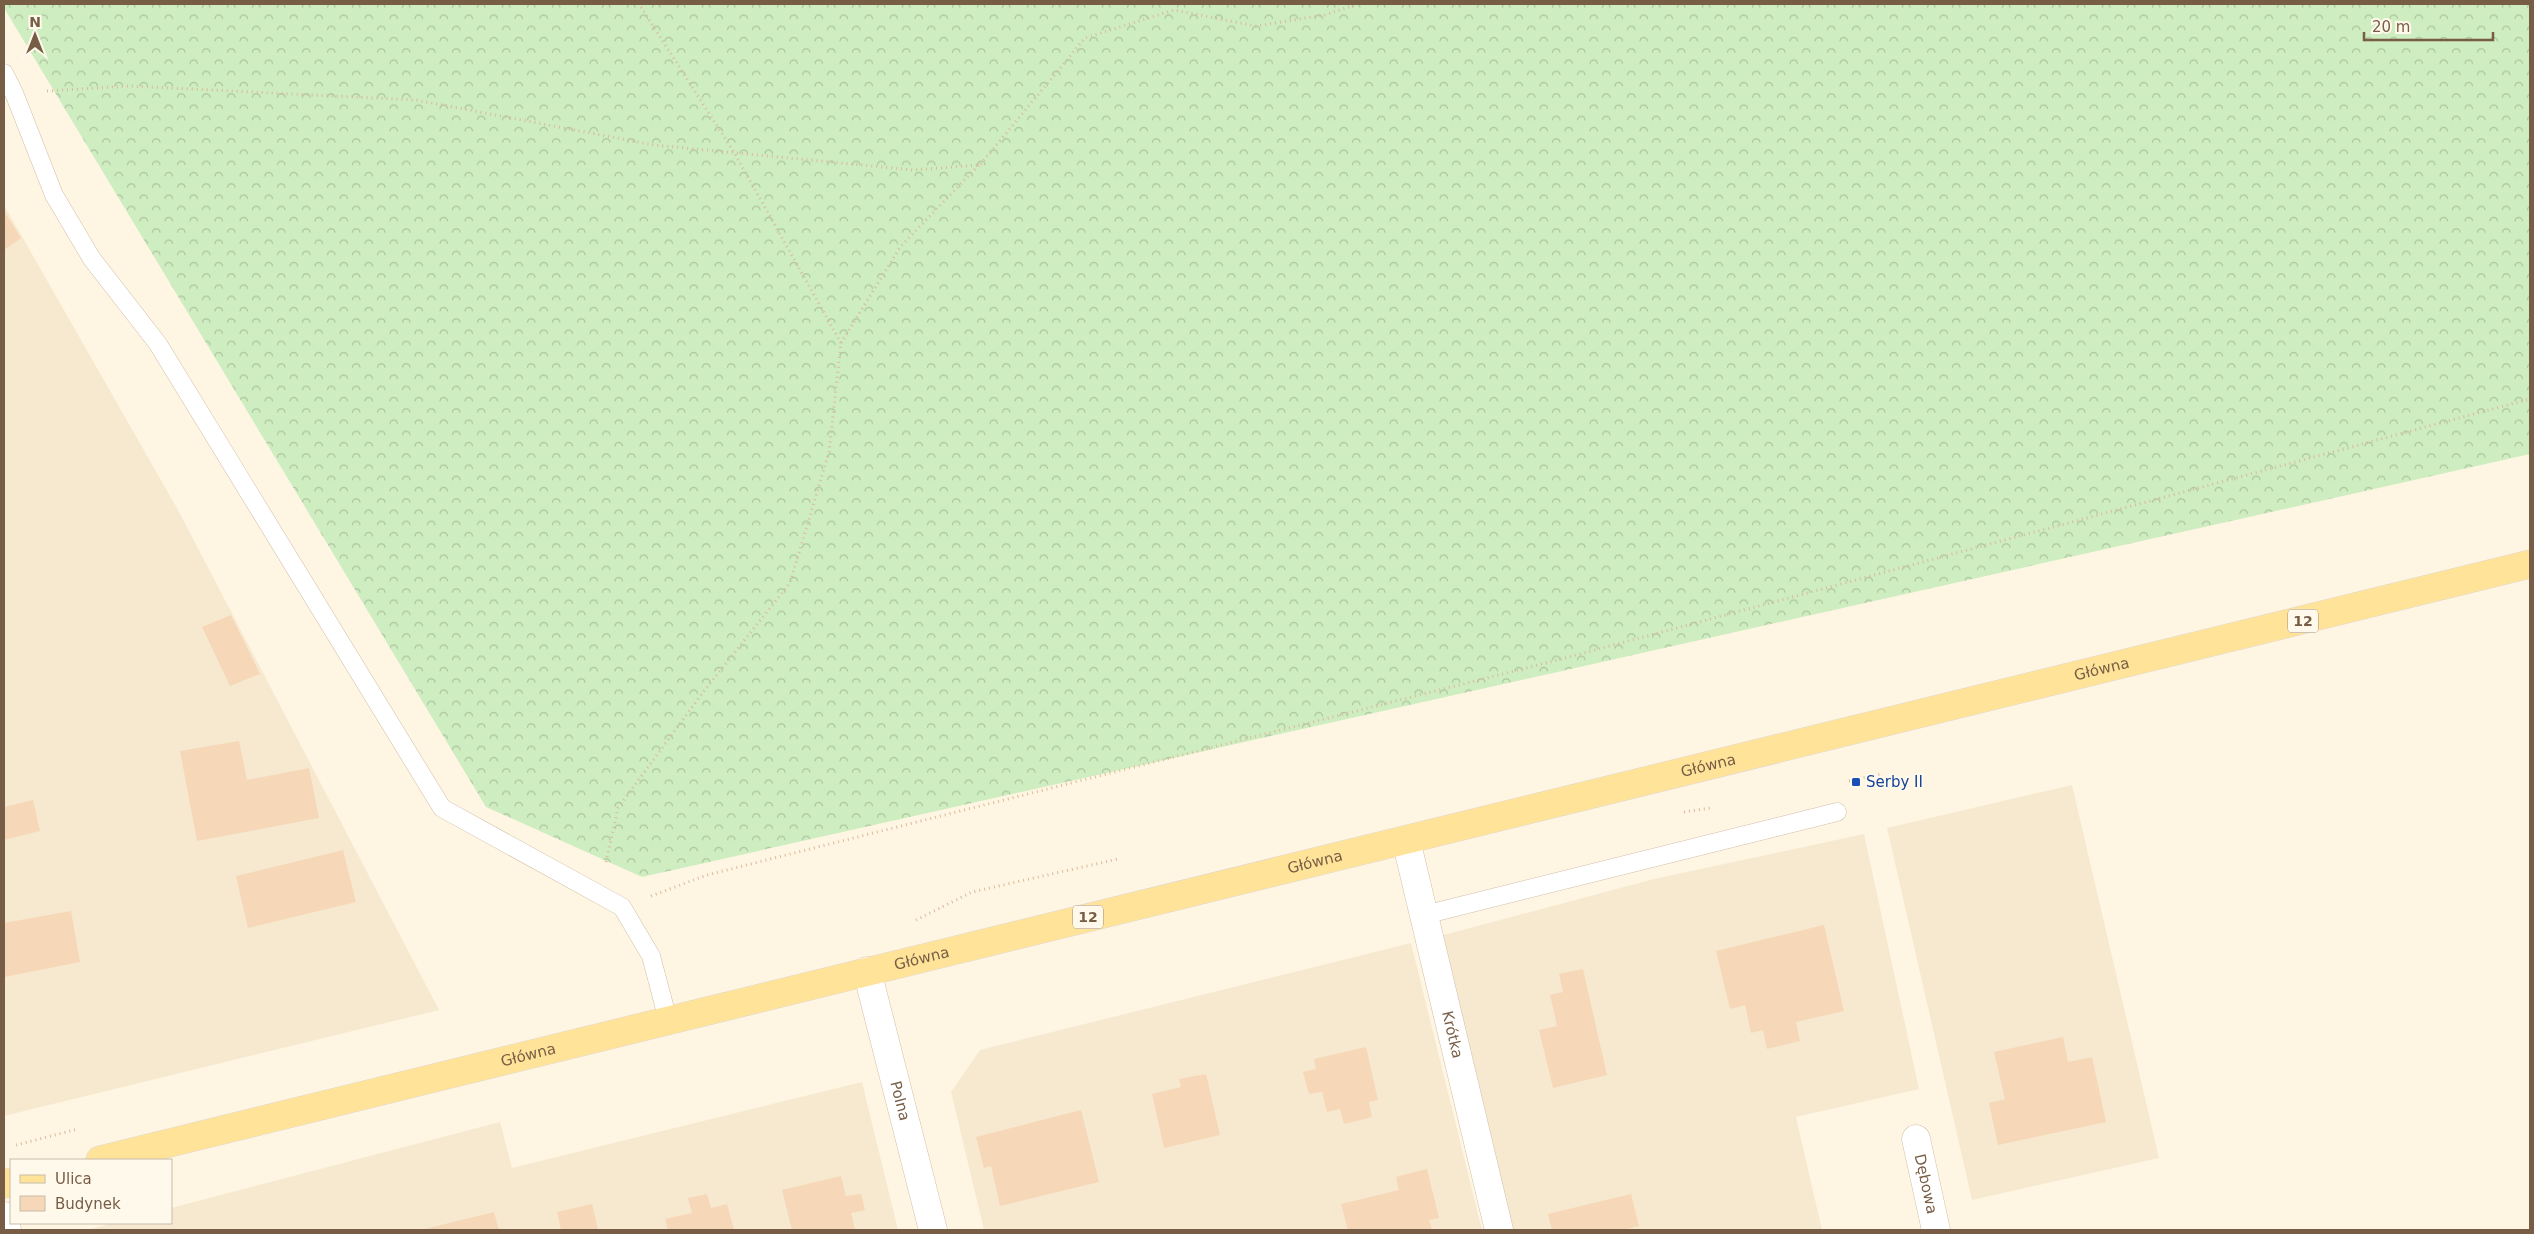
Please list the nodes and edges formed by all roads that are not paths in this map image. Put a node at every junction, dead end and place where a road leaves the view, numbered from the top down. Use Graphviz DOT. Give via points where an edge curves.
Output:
graph roads {
  1 [pos="4,73"];
  2 [pos="2530,564"];
  3 [pos="1837,812"];
  4 [pos="1406,840"];
  5 [pos="1424,915"];
  6 [pos="867,971"];
  7 [pos="668,1020"];
  8 [pos="1916,1139"];
  9 [pos="104,1159"];
  10 [pos="4,1216"];
  11 [pos="7,1230"];
  12 [pos="933,1230"];
  13 [pos="1499,1230"];
  14 [pos="1936,1230"];
  1 -- 7 [label="lane" via="54,195 92,259 158,344 442,808 622,908 651,956"];
  2 -- 4 [label="main road, Główna / 12"];
  3 -- 5 [label="lane"];
  4 -- 5 [label="street, Krótka"];
  4 -- 6 [label="main road, Główna / 12"];
  5 -- 13 [label="street, Krótka"];
  6 -- 7 [label="main road, Główna / 12"];
  6 -- 12 [label="street, Polna"];
  7 -- 9 [label="main road, Główna / 12"];
  8 -- 14 [label="street, Dębowa"];
  10 -- 11 [label="street"];
}
